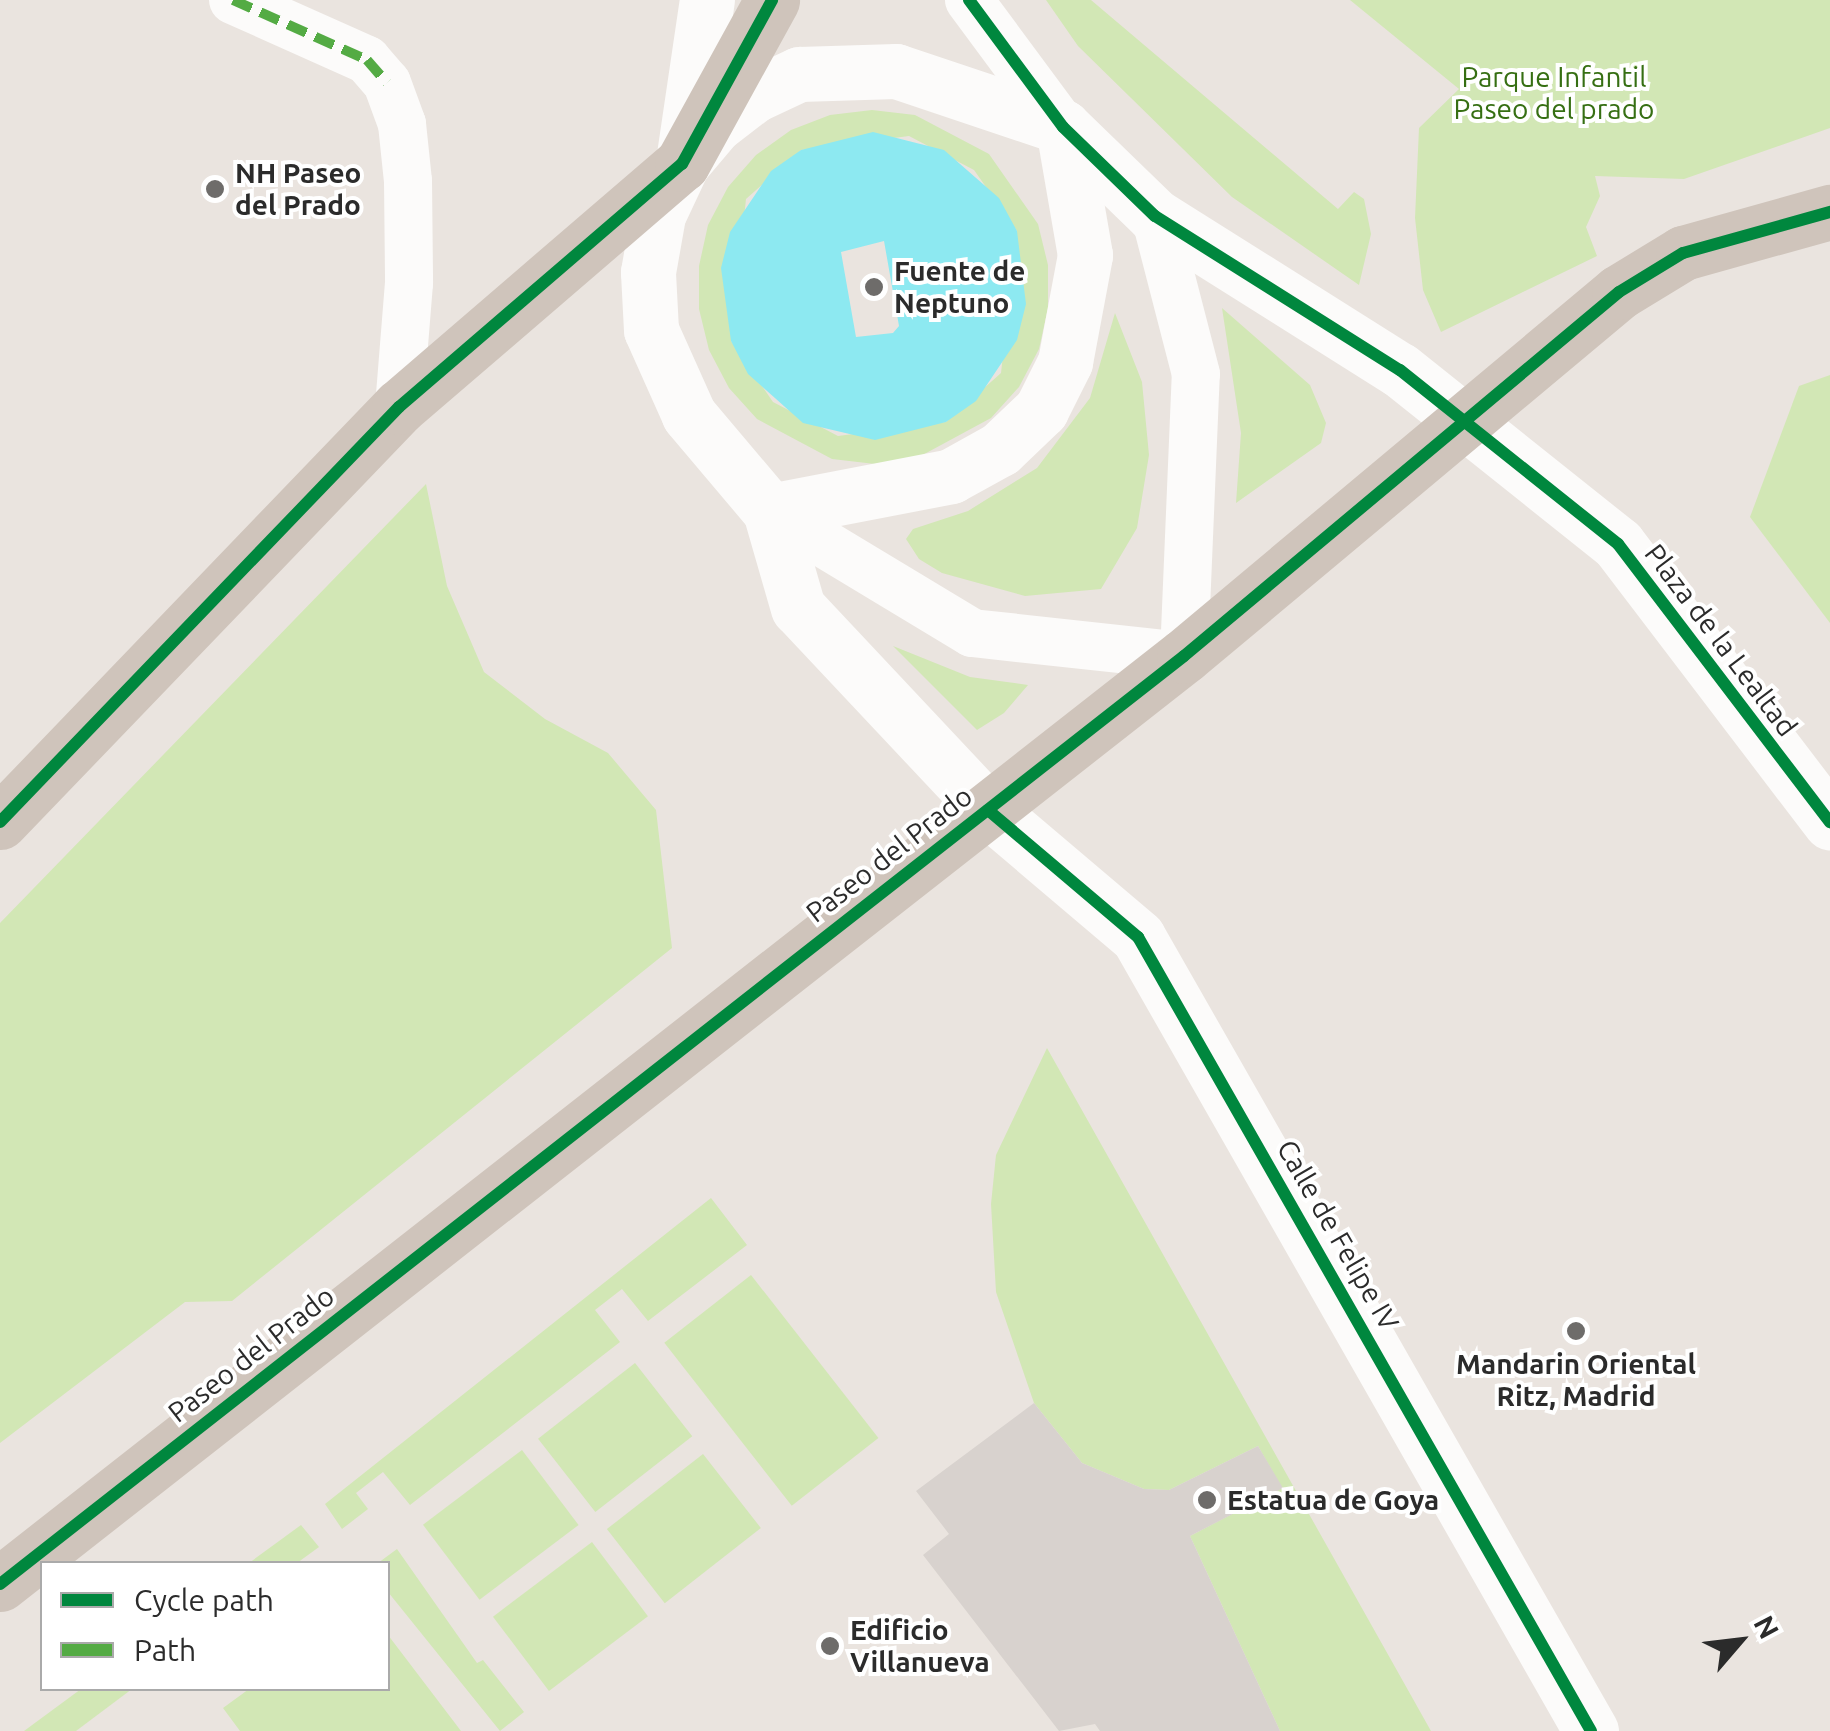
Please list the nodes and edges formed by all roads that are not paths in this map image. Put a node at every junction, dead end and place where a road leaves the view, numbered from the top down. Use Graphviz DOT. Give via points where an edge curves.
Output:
graph roads {
  1 [pos="233,0"];
  2 [pos="707,0"];
  3 [pos="772,0"];
  4 [pos="969,0"];
  5 [pos="1063,127"];
  6 [pos="682,164"];
  7 [pos="1830,212"];
  8 [pos="1155,216"];
  9 [pos="399,406"];
  10 [pos="1465,428"];
  11 [pos="770,511"];
  12 [pos="1184,656"];
  13 [pos="988,810"];
  14 [pos="0,822"];
  15 [pos="1830,822"];
  16 [pos="0,1584"];
  17 [pos="1590,1731"];
  1 -- 9 [label="street" via="367,60 387,83 402,124 408,181 409,283"];
  2 -- 6 [label="street"];
  3 -- 6 [label="highway"];
  4 -- 5 [label="street"];
  5 -- 6 [label="street" via="896,71 799,74 754,95 715,125"];
  5 -- 8 [label="street, Plaza de la Lealtad"];
  5 -- 11 [label="street" via="1085,256 1065,362 1041,410 1000,449 951,476"];
  6 -- 9 [label="highway"];
  6 -- 11 [label="street" via="658,216 651,253 652,330 689,415"];
  7 -- 10 [label="highway, Paseo del Prado" via="1655,268"];
  8 -- 10 [label="street, Plaza de la Lealtad" via="1400,370"];
  8 -- 12 [label="street" via="1196,374"];
  9 -- 14 [label="highway"];
  10 -- 12 [label="highway, Paseo del Prado"];
  10 -- 15 [label="street, Plaza de la Lealtad" via="1618,544"];
  11 -- 12 [label="street" via="972,633"];
  11 -- 13 [label="street, Calle de Felipe IV" via="798,608"];
  12 -- 13 [label="highway, Paseo del Prado"];
  13 -- 16 [label="highway, Paseo del Prado"];
  13 -- 17 [label="street, Calle de Felipe IV" via="1138,936"];
}
